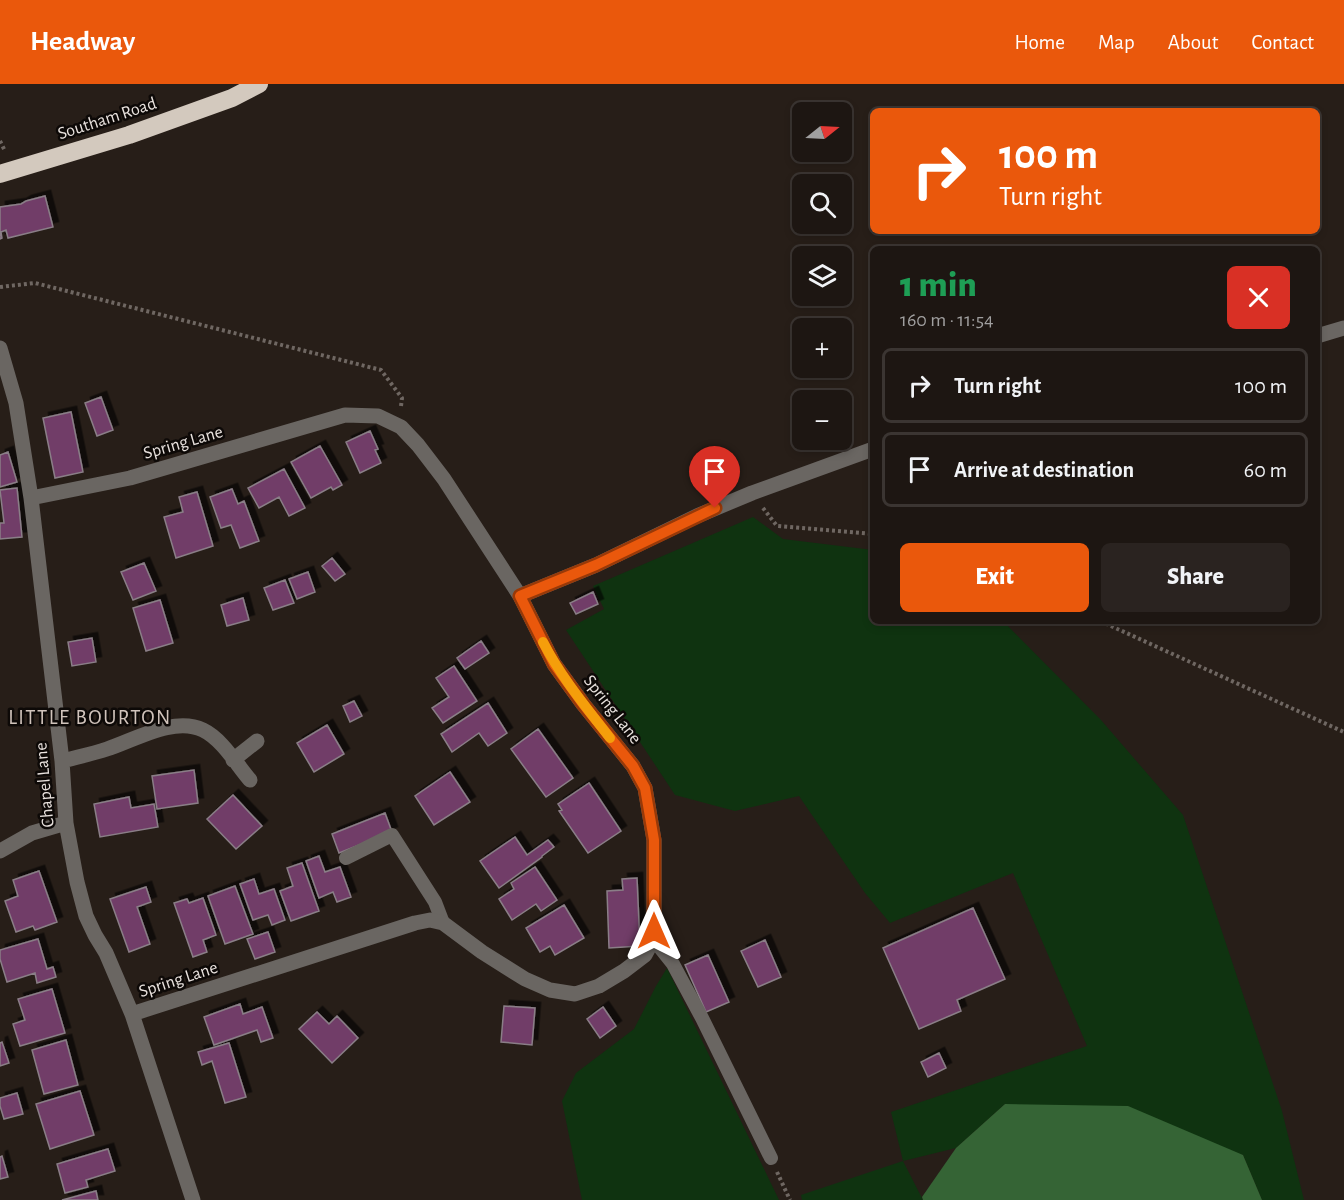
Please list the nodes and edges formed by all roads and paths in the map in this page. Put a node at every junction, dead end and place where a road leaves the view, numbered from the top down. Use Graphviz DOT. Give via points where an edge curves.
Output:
graph roads {
  1 [pos="259,84"];
  2 [pos="0,174"];
  3 [pos="0,287"];
  4 [pos="1344,328"];
  5 [pos="1320,335"];
  6 [pos="0,348"];
  7 [pos="401,427"];
  8 [pos="870,450"];
  9 [pos="31,498"];
  10 [pos="764,509"];
  11 [pos="870,534"];
  12 [pos="520,596"];
  13 [pos="1106,624"];
  14 [pos="1344,732"];
  15 [pos="257,741"];
  16 [pos="233,760"];
  17 [pos="62,761"];
  18 [pos="250,780"];
  19 [pos="66,823"];
  20 [pos="0,850"];
  21 [pos="346,858"];
  22 [pos="443,923"];
  23 [pos="653,939"];
  24 [pos="132,1014"];
  25 [pos="771,1158"];
  26 [pos="193,1200"];
  27 [pos="790,1200"];
  1 -- 2 [label="highway, Southam Road" via="232,98 129,135"];
  3 -- 7 [label="path" via="34,283 381,370 402,398"];
  4 -- 5 [label="street"];
  6 -- 9 [label="street, Chapel Lane" via="16,404"];
  7 -- 9 [label="street, Spring Lane" via="378,416 345,415 130,478"];
  7 -- 12 [label="street, Spring Lane" via="444,479"];
  8 -- 12 [label="street" via="741,497"];
  9 -- 17 [label="street, Chapel Lane"];
  10 -- 11 [label="path" via="777,526"];
  12 -- 23 [label="street, Spring Lane" via="554,664 633,766 645,788 654,840"];
  13 -- 14 [label="path"];
  15 -- 16 [label="street"];
  16 -- 17 [label="street" via="203,730 184,726 166,728"];
  16 -- 18 [label="street"];
  17 -- 19 [label="street, Chapel Lane"];
  19 -- 20 [label="street" via="32,833"];
  19 -- 24 [label="street, Chapel Lane" via="86,916"];
  21 -- 22 [label="lane" via="392,835 435,902"];
  22 -- 23 [label="street" via="525,979 550,990 575,994 624,971 645,955"];
  22 -- 24 [label="street, Spring Lane" via="416,923"];
  23 -- 25 [label="lane" via="673,964"];
  24 -- 26 [label="street, Chapel Lane"];
  25 -- 27 [label="path"];
}
